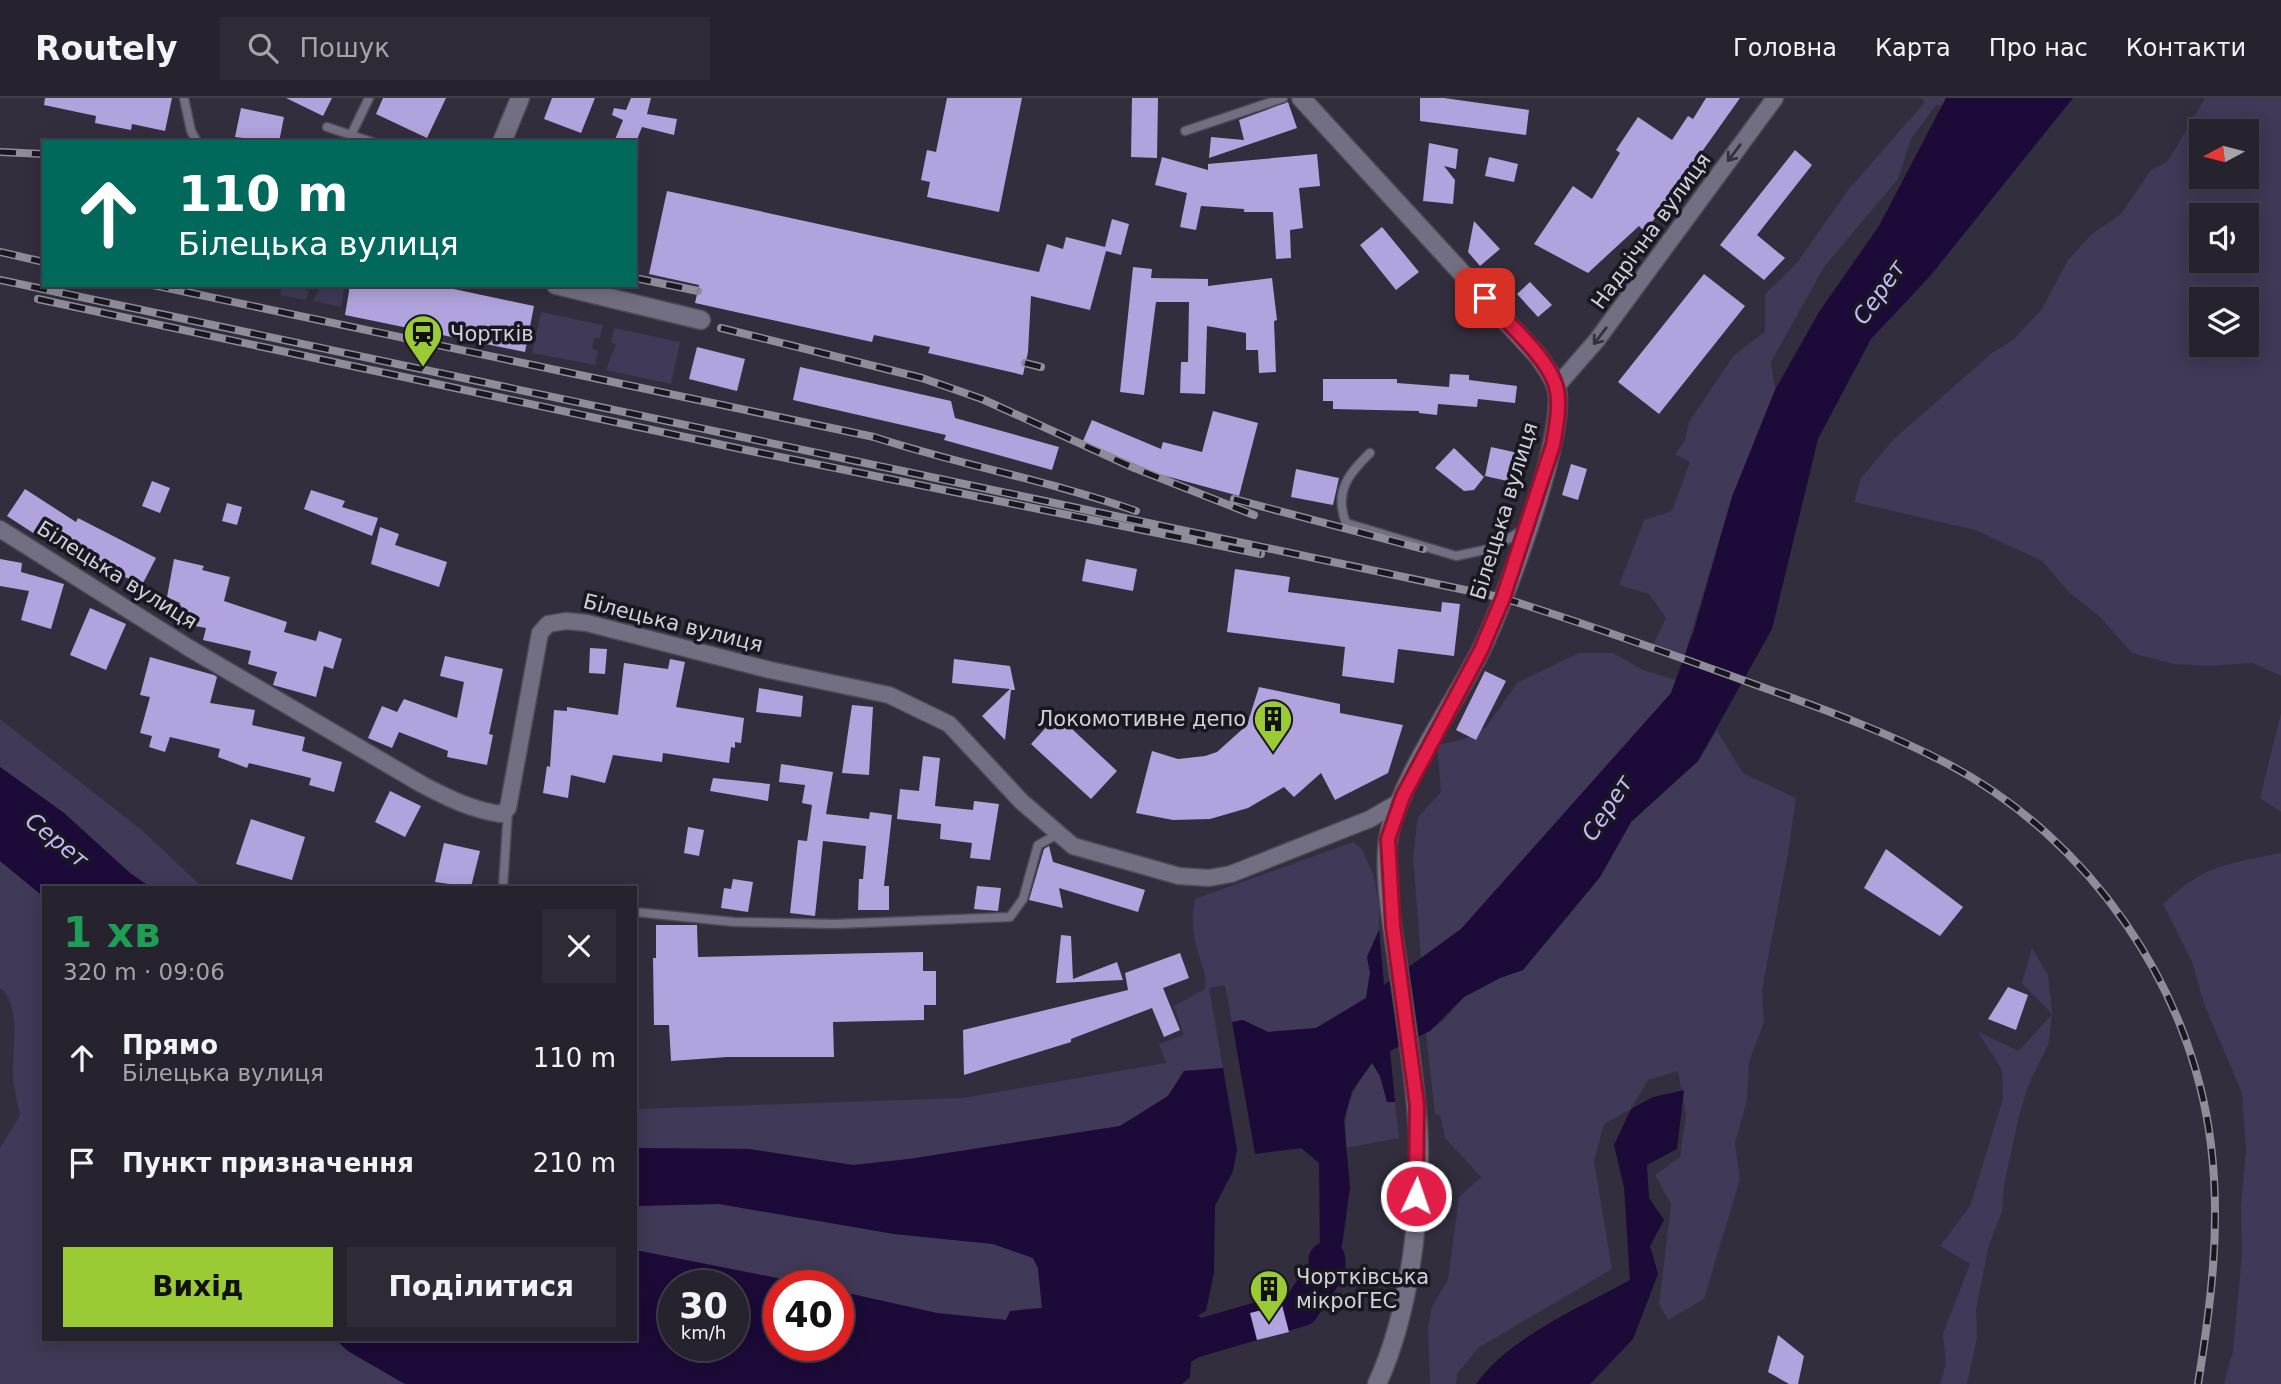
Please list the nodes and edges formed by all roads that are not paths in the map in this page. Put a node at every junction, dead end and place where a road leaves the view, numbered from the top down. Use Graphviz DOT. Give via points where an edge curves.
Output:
graph roads {
  1 [pos="184,98"];
  2 [pos="369,98"];
  3 [pos="520,98"];
  4 [pos="1283,98"];
  5 [pos="1775,98"];
  6 [pos="1306,99"];
  7 [pos="327,127"];
  8 [pos="1185,131"];
  9 [pos="351,135"];
  10 [pos="196,140"];
  11 [pos="366,140"];
  12 [pos="503,140"];
  13 [pos="564,287"];
  14 [pos="701,320"];
  15 [pos="1556,387"];
  16 [pos="1370,453"];
  17 [pos="1527,528"];
  18 [pos="0,529"];
  19 [pos="1401,802"];
  20 [pos="508,808"];
  21 [pos="1059,833"];
  22 [pos="503,886"];
  23 [pos="637,912"];
  24 [pos="1377,1384"];
  1 -- 10 [label="lane"];
  2 -- 9 [label="lane"];
  3 -- 12 [label="street"];
  4 -- 8 [label="lane"];
  5 -- 15 [label="street, Надрічна вулиця, one-way" via="1597,340"];
  6 -- 15 [label="street, Білецька вулиця" via="1539,357"];
  7 -- 9 [label="lane"];
  9 -- 11 [label="lane"];
  13 -- 14 [label="street"];
  15 -- 17 [label="street, Білецька вулиця" via="1556,425"];
  16 -- 17 [label="lane" via="1344,485 1341,510 1346,523 1456,556 1494,548"];
  17 -- 19 [label="street, Білецька вулиця" via="1481,650"];
  18 -- 20 [label="street, Білецька вулиця" via="189,648 423,785 488,813 500,814"];
  19 -- 21 [label="street, Білецька вулиця" via="1256,864 1209,878 1179,876 1073,846"];
  19 -- 24 [label="street, Білецька вулиця" via="1388,839 1388,867 1417,1105 1418,1170 1412,1248 1393,1350"];
  20 -- 21 [label="street, Білецька вулиця" via="540,633 548,624 566,621 644,635 770,670 889,695 949,724 1022,802"];
  20 -- 22 [label="lane"];
  21 -- 23 [label="lane" via="1038,845 1023,899 1010,917 835,924 734,922"];
}
